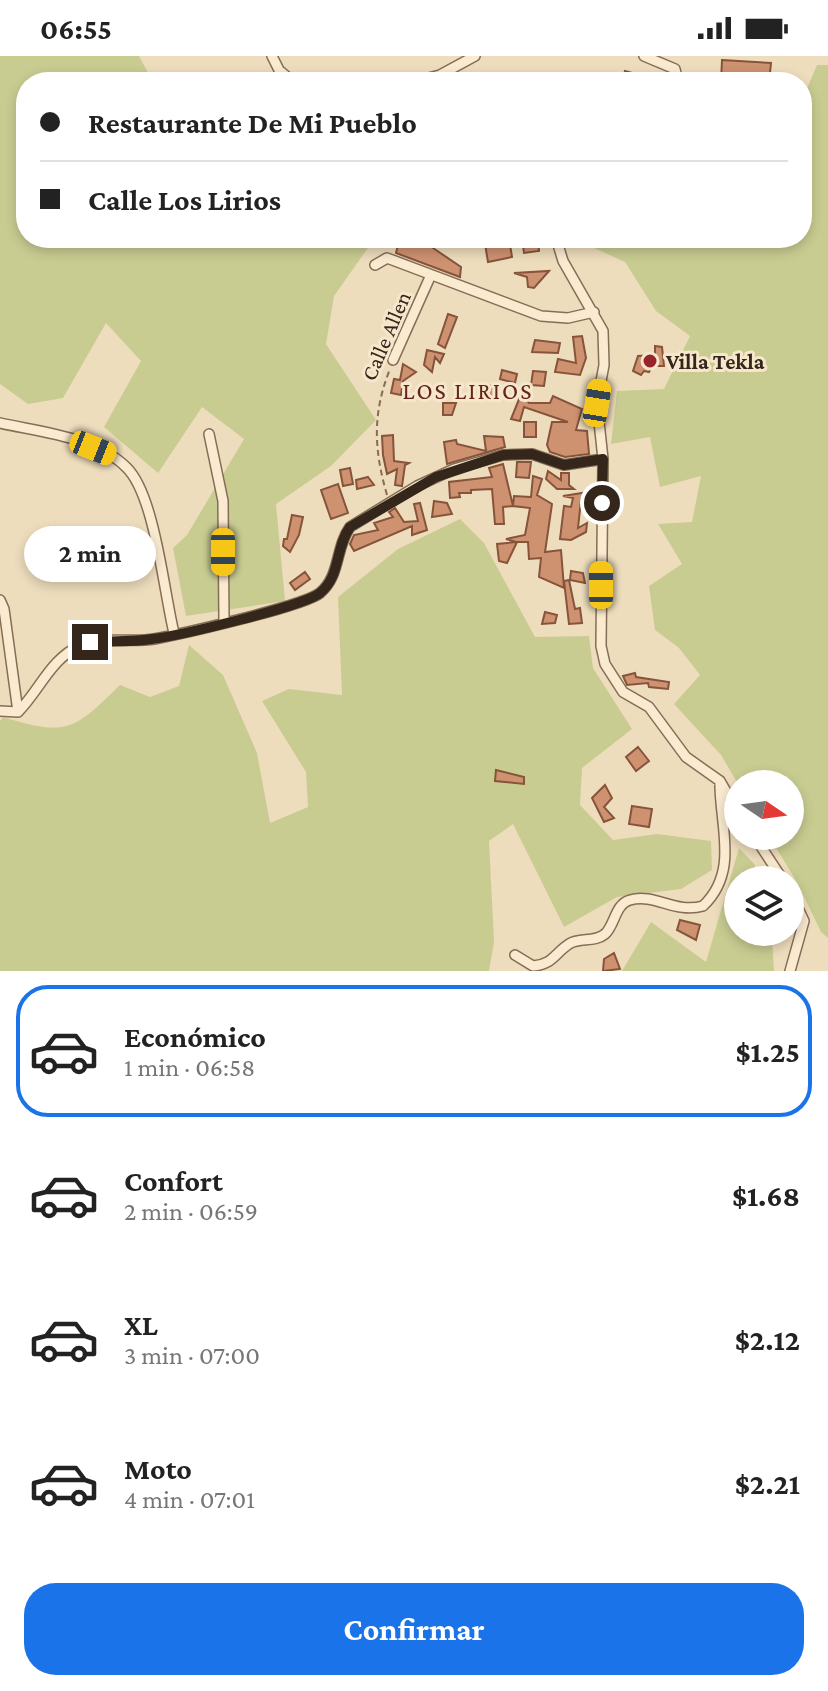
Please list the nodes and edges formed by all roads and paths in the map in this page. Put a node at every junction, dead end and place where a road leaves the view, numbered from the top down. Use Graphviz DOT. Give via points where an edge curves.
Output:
graph roads {
  1 [pos="475,56"];
  2 [pos="644,56"];
  3 [pos="446,72"];
  4 [pos="676,72"];
  5 [pos="559,248"];
  6 [pos="375,265"];
  7 [pos="430,277"];
  8 [pos="594,312"];
  9 [pos="393,360"];
  10 [pos="0,423"];
  11 [pos="209,434"];
  12 [pos="603,459"];
  13 [pos="389,504"];
  14 [pos="0,600"];
  15 [pos="224,621"];
  16 [pos="174,633"];
  17 [pos="0,711"];
  18 [pos="18,712"];
  19 [pos="720,781"];
  20 [pos="724,788"];
  21 [pos="797,946"];
  22 [pos="515,955"];
  23 [pos="790,971"];
  1 -- 3 [label="street"];
  2 -- 4 [label="street"];
  5 -- 8 [label="street"];
  6 -- 7 [label="street" via="387,258"];
  7 -- 8 [label="street" via="541,316 568,318"];
  7 -- 9 [label="street, Calle Allen"];
  8 -- 12 [label="street" via="605,350 597,403"];
  9 -- 13 [label="path, Calle Allen" via="378,399 374,429"];
  10 -- 16 [label="street" via="77,442 129,469 152,522"];
  11 -- 15 [label="street" via="223,501"];
  12 -- 13 [label="street" via="564,465 532,454 503,455 454,469"];
  12 -- 19 [label="street" via="605,664 623,692 649,707 686,757"];
  13 -- 15 [label="street" via="350,527 332,580 318,595"];
  14 -- 18 [label="street"];
  15 -- 16 [label="street"];
  16 -- 18 [label="street" via="80,645 52,666"];
  17 -- 18 [label="street"];
  19 -- 20 [label="street"];
  19 -- 22 [label="street" via="725,864 718,889 703,906 676,909 629,900 608,932 569,944 549,963 533,966"];
  21 -- 23 [label="street"];
}
